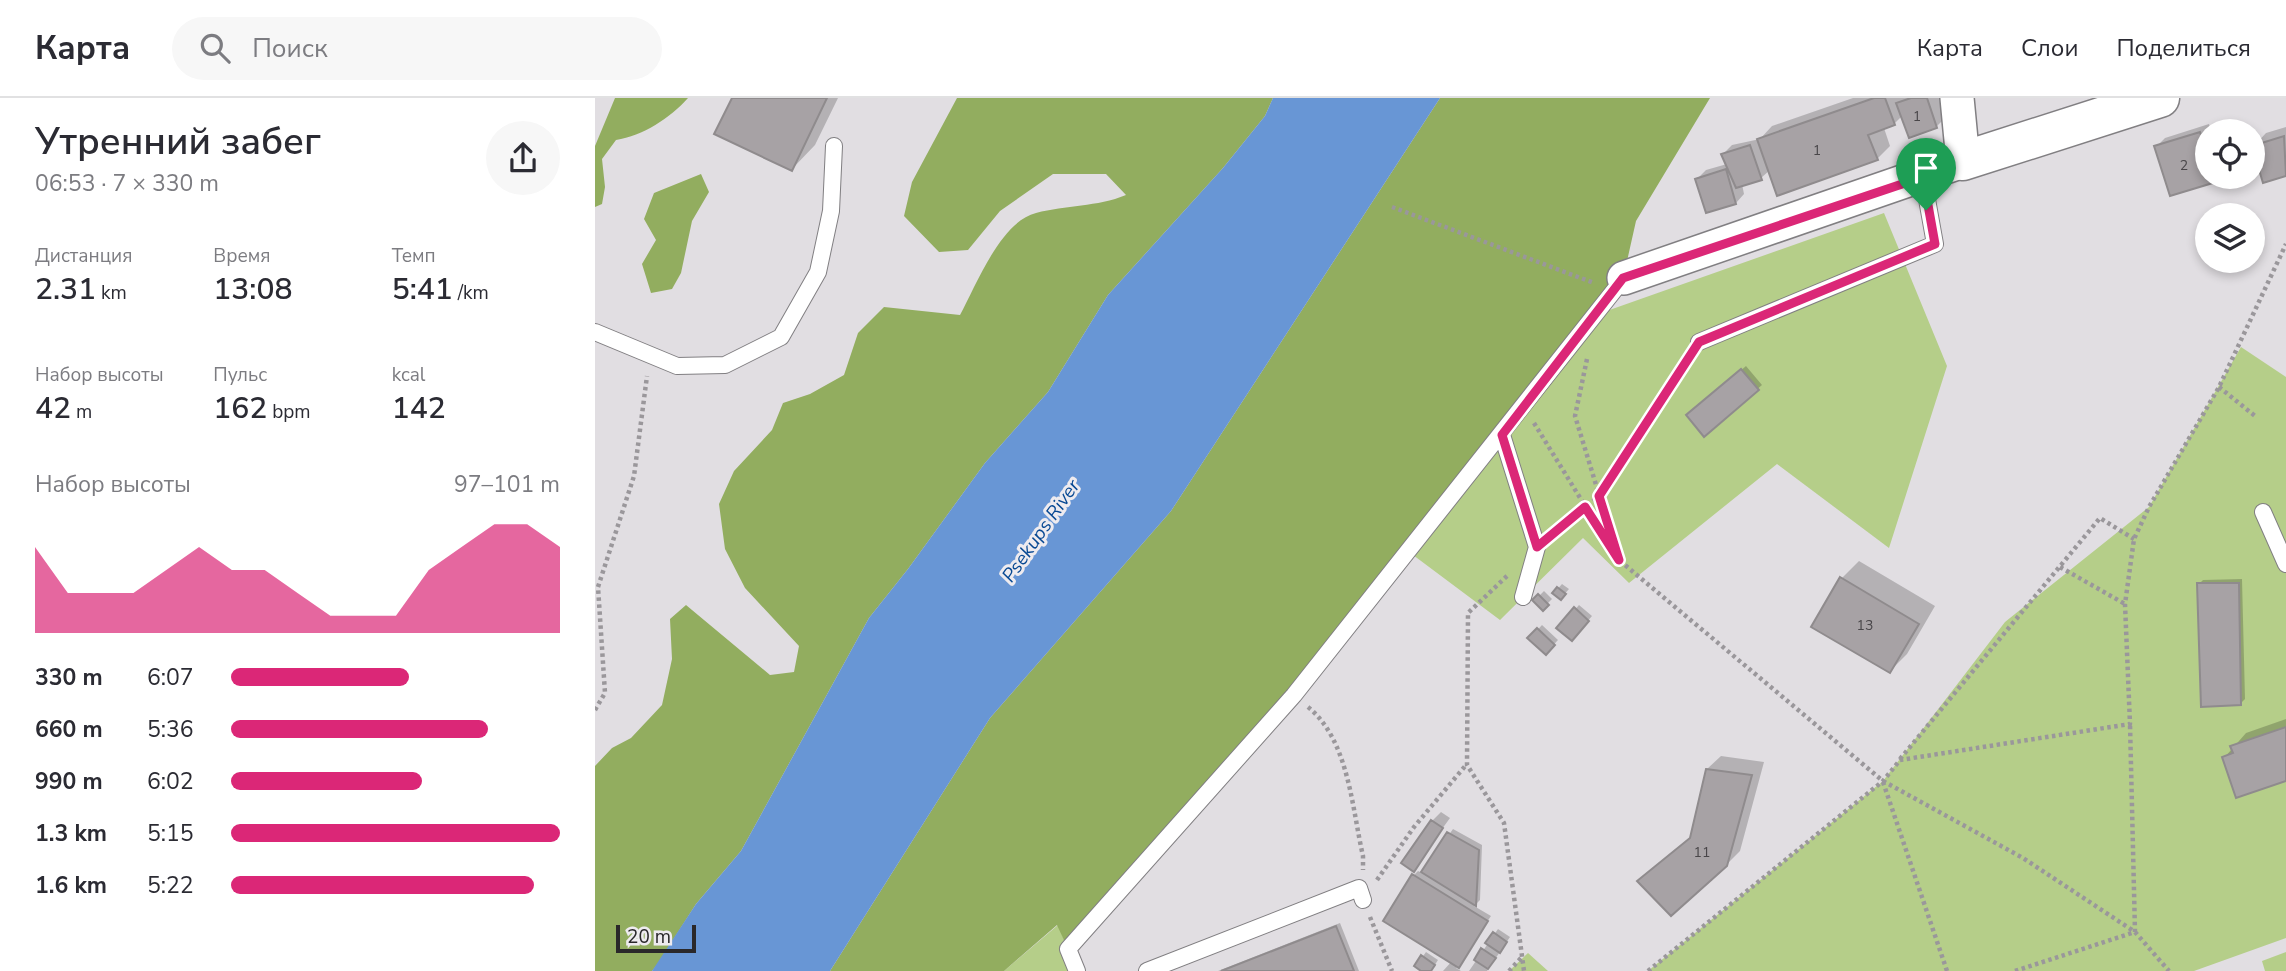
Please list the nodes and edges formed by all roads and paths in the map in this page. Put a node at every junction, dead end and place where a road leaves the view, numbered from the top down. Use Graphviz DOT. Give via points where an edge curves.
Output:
graph roads {
  1 [pos="1957,98"];
  2 [pos="2159,98"];
  3 [pos="834,146"];
  4 [pos="1963,161"];
  5 [pos="1923,177"];
  6 [pos="1392,207"];
  7 [pos="2286,244"];
  8 [pos="1619,285"];
  9 [pos="1599,312"];
  10 [pos="595,332"];
  11 [pos="1699,342"];
  12 [pos="650,355"];
  13 [pos="2219,387"];
  14 [pos="1525,407"];
  15 [pos="2255,416"];
  16 [pos="1502,435"];
  17 [pos="1599,496"];
  18 [pos="1585,507"];
  19 [pos="2263,512"];
  20 [pos="2134,539"];
  21 [pos="1537,547"];
  22 [pos="1619,560"];
  23 [pos="2286,564"];
  24 [pos="1612,567"];
  25 [pos="2060,567"];
  26 [pos="597,587"];
  27 [pos="1523,597"];
  28 [pos="2125,604"];
  29 [pos="1294,695"];
  30 [pos="595,710"];
  31 [pos="2130,724"];
  32 [pos="1900,760"];
  33 [pos="1467,765"];
  34 [pos="1883,781"];
  35 [pos="1363,900"];
  36 [pos="2134,932"];
  37 [pos="1522,958"];
  38 [pos="1077,971"];
  39 [pos="1147,971"];
  40 [pos="1392,971"];
  41 [pos="1509,971"];
  42 [pos="1524,971"];
  43 [pos="1648,971"];
  44 [pos="1947,971"];
  45 [pos="2015,971"];
  46 [pos="2169,971"];
  1 -- 4 [label="street"];
  2 -- 4 [label="street"];
  3 -- 12 [label="lane" via="831,211 818,272 781,337 725,365 677,366"];
  4 -- 5 [label="street"];
  5 -- 8 [label="street"];
  5 -- 11 [label="lane" via="1935,244"];
  6 -- 8 [label="path"];
  7 -- 13 [label="path"];
  8 -- 9 [label="lane"];
  9 -- 14 [label="lane"];
  9 -- 17 [label="path" via="1575,416"];
  10 -- 12 [label="lane"];
  11 -- 17 [label="path"];
  12 -- 26 [label="path" via="634,477"];
  13 -- 15 [label="path"];
  13 -- 20 [label="path"];
  14 -- 16 [label="lane"];
  14 -- 18 [label="path"];
  16 -- 21 [label="lane"];
  16 -- 29 [label="lane"];
  17 -- 18 [label="path"];
  17 -- 22 [label="path"];
  18 -- 21 [label="path"];
  18 -- 22 [label="path"];
  19 -- 23 [label="lane"];
  20 -- 25 [label="path" via="2099,518"];
  20 -- 28 [label="path"];
  21 -- 27 [label="lane"];
  21 -- 33 [label="path" via="1468,613"];
  22 -- 24 [label="path"];
  22 -- 34 [label="path"];
  25 -- 28 [label="path"];
  25 -- 32 [label="path"];
  26 -- 30 [label="path" via="605,693"];
  28 -- 31 [label="path"];
  29 -- 35 [label="path" via="1316,712 1340,753 1363,856"];
  29 -- 38 [label="lane" via="1068,949"];
  31 -- 32 [label="path"];
  31 -- 36 [label="path"];
  32 -- 34 [label="path"];
  33 -- 35 [label="path" via="1414,828"];
  33 -- 37 [label="path" via="1504,822"];
  34 -- 36 [label="path" via="2022,858"];
  34 -- 43 [label="path"];
  34 -- 44 [label="path"];
  35 -- 39 [label="lane" via="1359,888"];
  35 -- 40 [label="path"];
  36 -- 45 [label="path"];
  36 -- 46 [label="path"];
  37 -- 41 [label="path"];
  37 -- 42 [label="path"];
}
